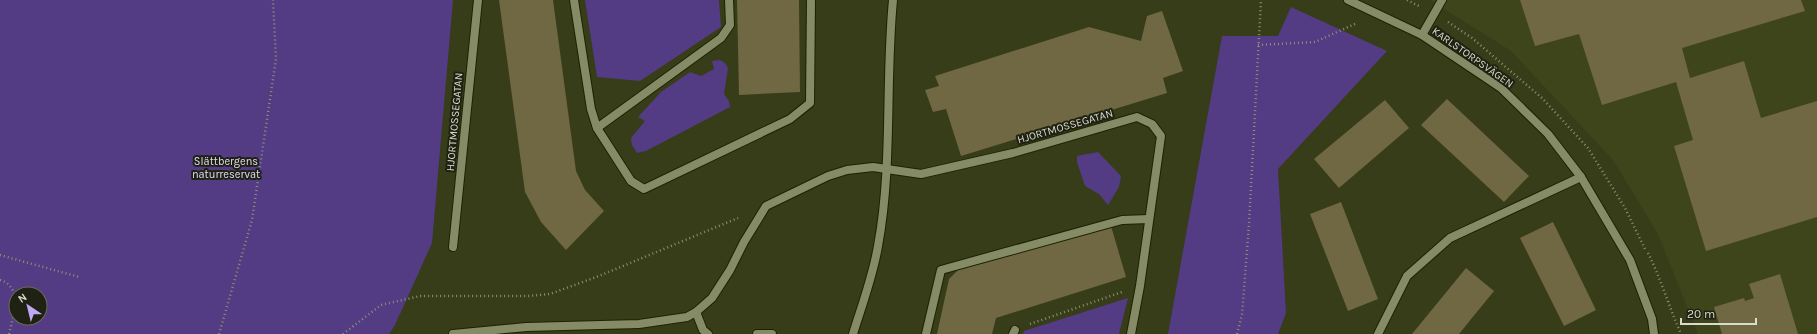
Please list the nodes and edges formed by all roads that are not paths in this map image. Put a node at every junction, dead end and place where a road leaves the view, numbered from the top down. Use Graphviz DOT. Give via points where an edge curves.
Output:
graph roads {
  1 [pos="478,0"];
  2 [pos="574,0"];
  3 [pos="729,0"];
  4 [pos="811,0"];
  5 [pos="893,0"];
  6 [pos="1348,0"];
  7 [pos="1442,0"];
  8 [pos="1422,35"];
  9 [pos="597,128"];
  10 [pos="887,169"];
  11 [pos="1581,177"];
  12 [pos="1149,219"];
  13 [pos="453,247"];
  14 [pos="696,312"];
  15 [pos="453,334"];
  16 [pos="708,334"];
  17 [pos="757,334"];
  18 [pos="772,334"];
  19 [pos="853,334"];
  20 [pos="926,334"];
  21 [pos="1131,334"];
  22 [pos="1378,334"];
  23 [pos="1654,334"];
  1 -- 13 [label="street, HJORTMOSSEGATAN"];
  2 -- 9 [label="street" via="591,110"];
  3 -- 9 [label="street" via="730,25 721,38"];
  4 -- 9 [label="street" via="810,103 790,118 644,189 631,182"];
  5 -- 10 [label="street"];
  6 -- 8 [label="street, KARLSTORPSVÄGEN"];
  7 -- 8 [label="street"];
  8 -- 11 [label="street, KARLSTORPSVÄGEN" via="1501,88 1548,134"];
  10 -- 12 [label="street, HJORTMOSSEGATAN" via="921,174 1013,153 1137,117 1152,124 1161,136"];
  10 -- 14 [label="street, HJORTMOSSEGATAN" via="873,167 847,170 828,176 766,206 712,298"];
  10 -- 19 [label="street" via="878,247"];
  11 -- 22 [label="street" via="1450,238 1408,276"];
  11 -- 23 [label="street, KARLSTORPSVÄGEN" via="1630,260 1652,320"];
  12 -- 20 [label="street" via="1122,220 941,270"];
  12 -- 21 [label="street, HJORTMOSSEGATAN"];
  14 -- 15 [label="street" via="687,316 638,324 526,327"];
  14 -- 16 [label="street" via="703,330"];
  17 -- 18 [label="street"];
}
